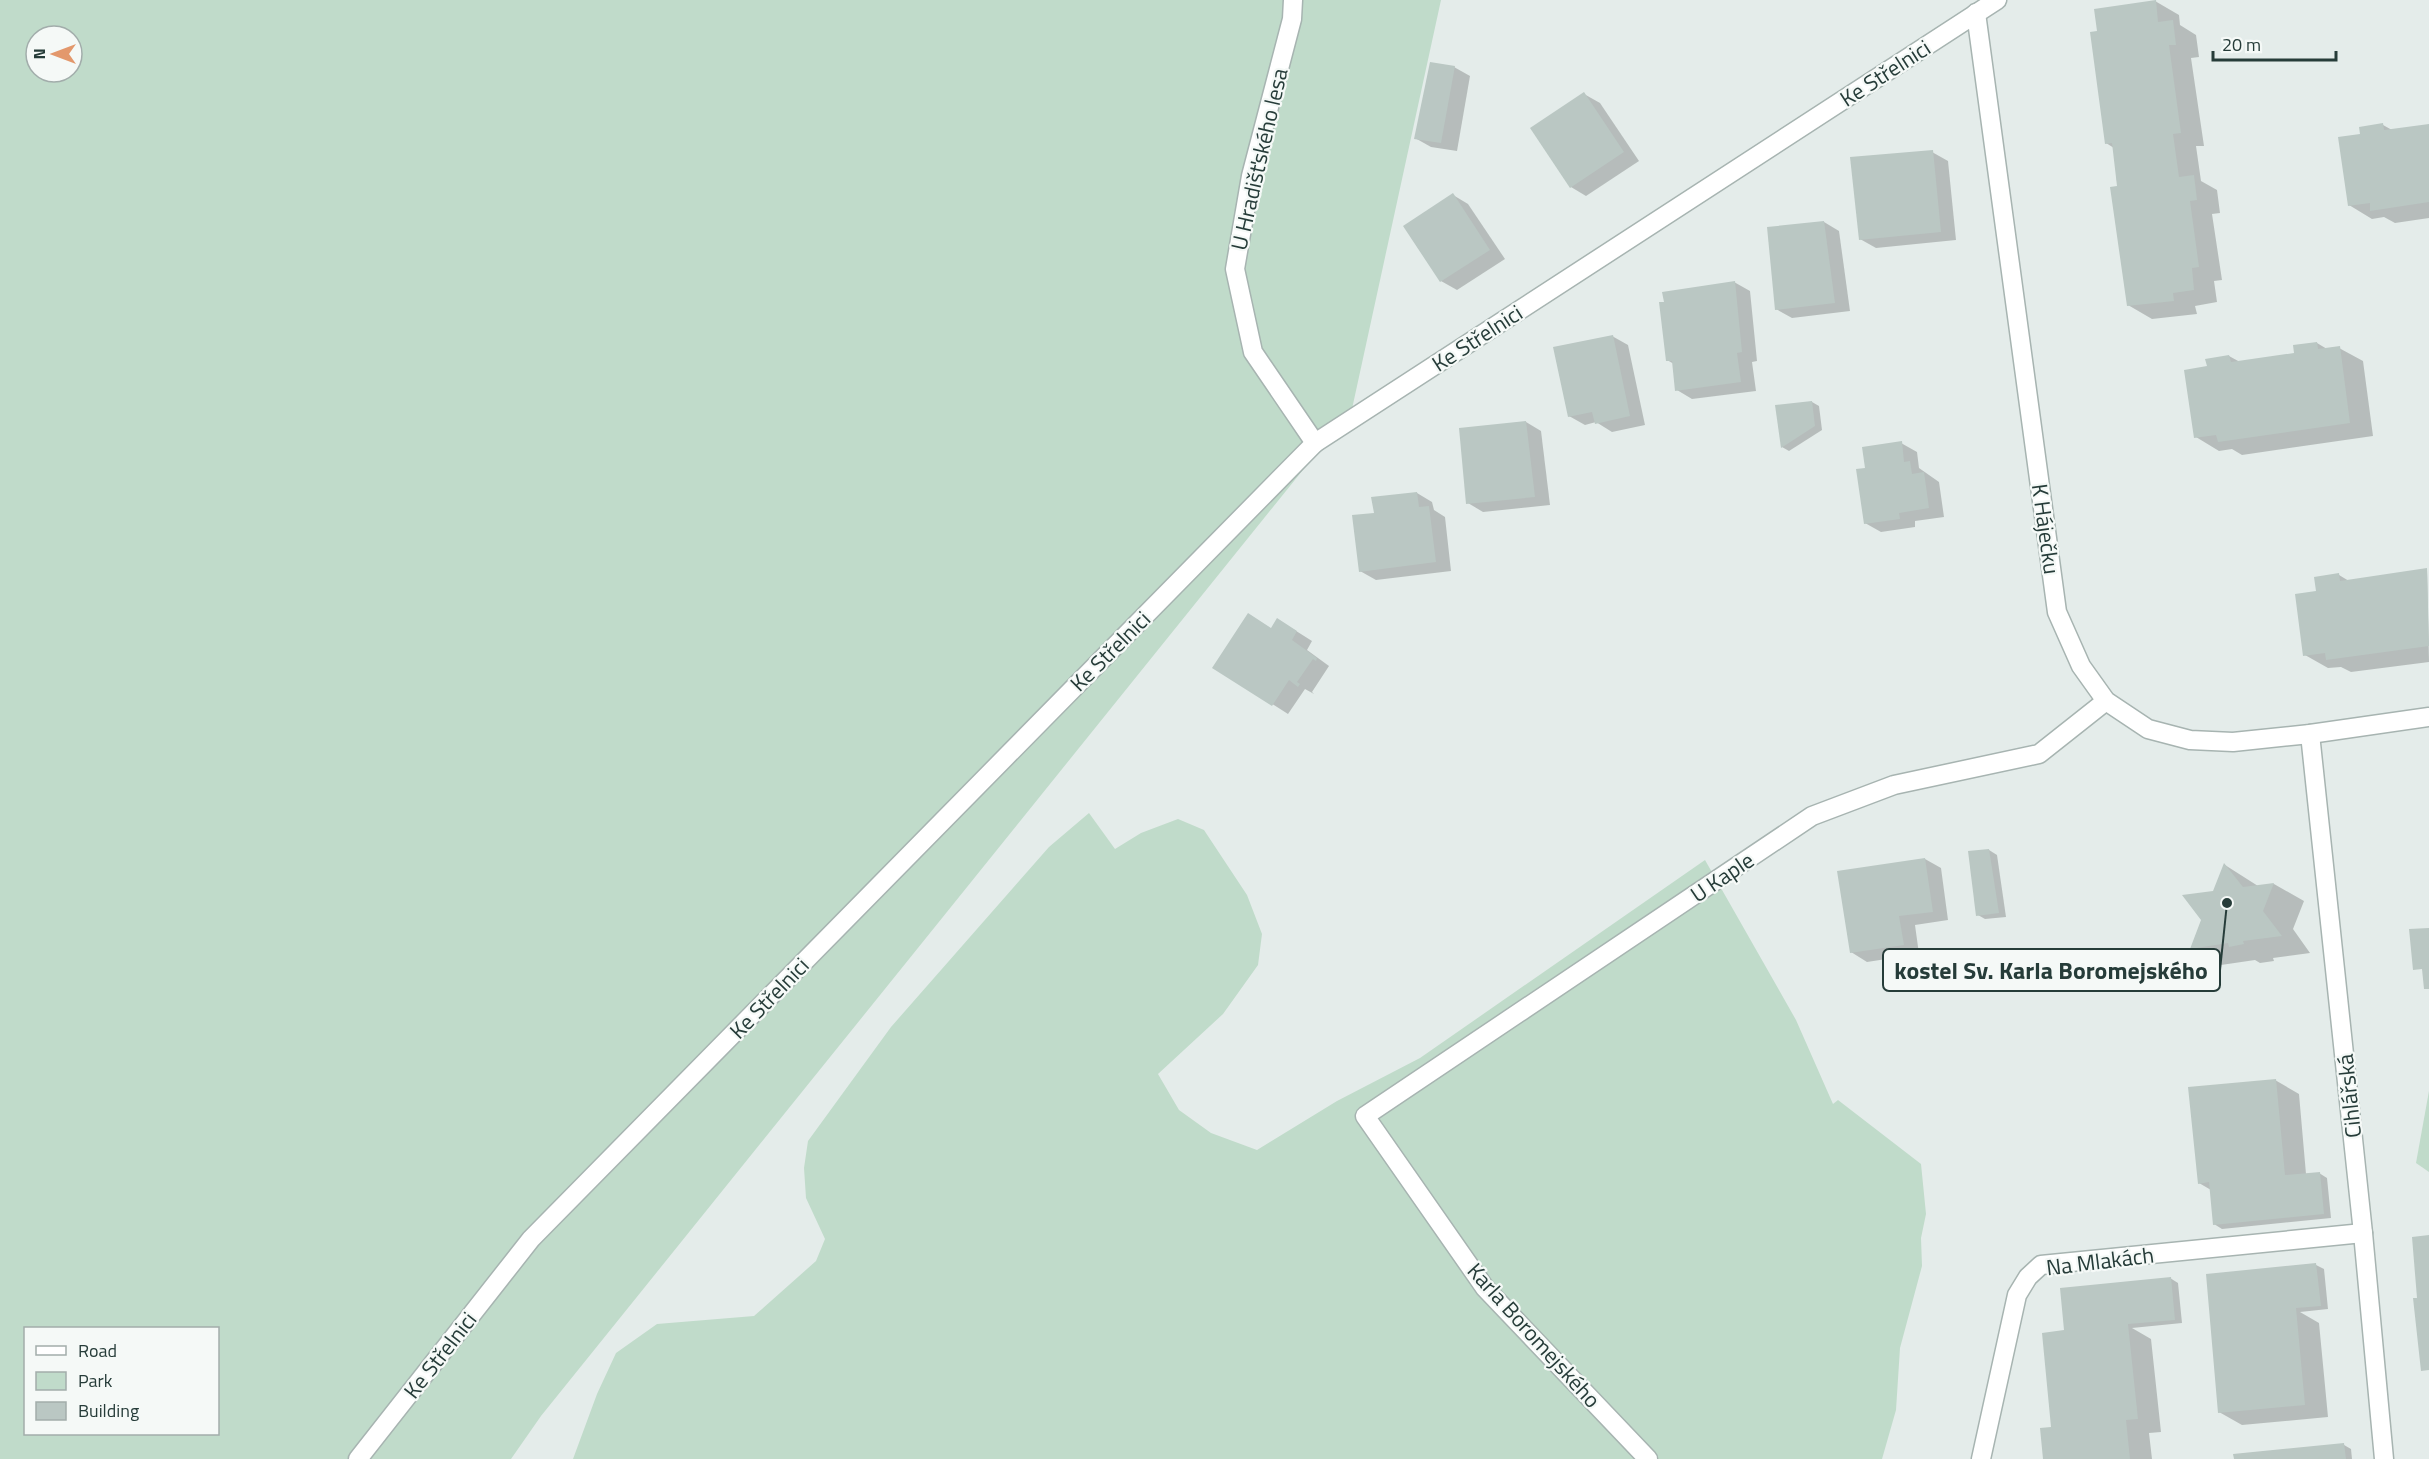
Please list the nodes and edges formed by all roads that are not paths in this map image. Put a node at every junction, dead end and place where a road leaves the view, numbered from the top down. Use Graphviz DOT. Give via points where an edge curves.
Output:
graph roads {
  1 [pos="1293,0"];
  2 [pos="1996,0"];
  3 [pos="1976,13"];
  4 [pos="1315,443"];
  5 [pos="2106,701"];
  6 [pos="2429,717"];
  7 [pos="2310,734"];
  8 [pos="1365,1116"];
  9 [pos="2363,1233"];
  10 [pos="357,1459"];
  11 [pos="1648,1459"];
  12 [pos="1982,1459"];
  13 [pos="2384,1459"];
  1 -- 4 [label="street, U Hradišťského lesa" via="1292,19 1251,176 1234,269 1253,352"];
  2 -- 3 [label="street, Ke Střelnici"];
  3 -- 4 [label="street, Ke Střelnici"];
  3 -- 5 [label="street, K Háječku" via="2057,612 2081,666"];
  4 -- 10 [label="street, Ke Střelnici" via="531,1239"];
  5 -- 7 [label="street, K Háječku" via="2148,729 2190,740 2233,742"];
  5 -- 8 [label="street, U Kaple" via="2039,754 1894,784 1812,816"];
  6 -- 7 [label="street, K Háječku"];
  7 -- 9 [label="street, Cihlářská"];
  8 -- 11 [label="street, Karla Boromejského" via="1485,1288"];
  9 -- 12 [label="street, Na Mlakách" via="2041,1265 2017,1295"];
  9 -- 13 [label="street, Cihlářská"];
}
